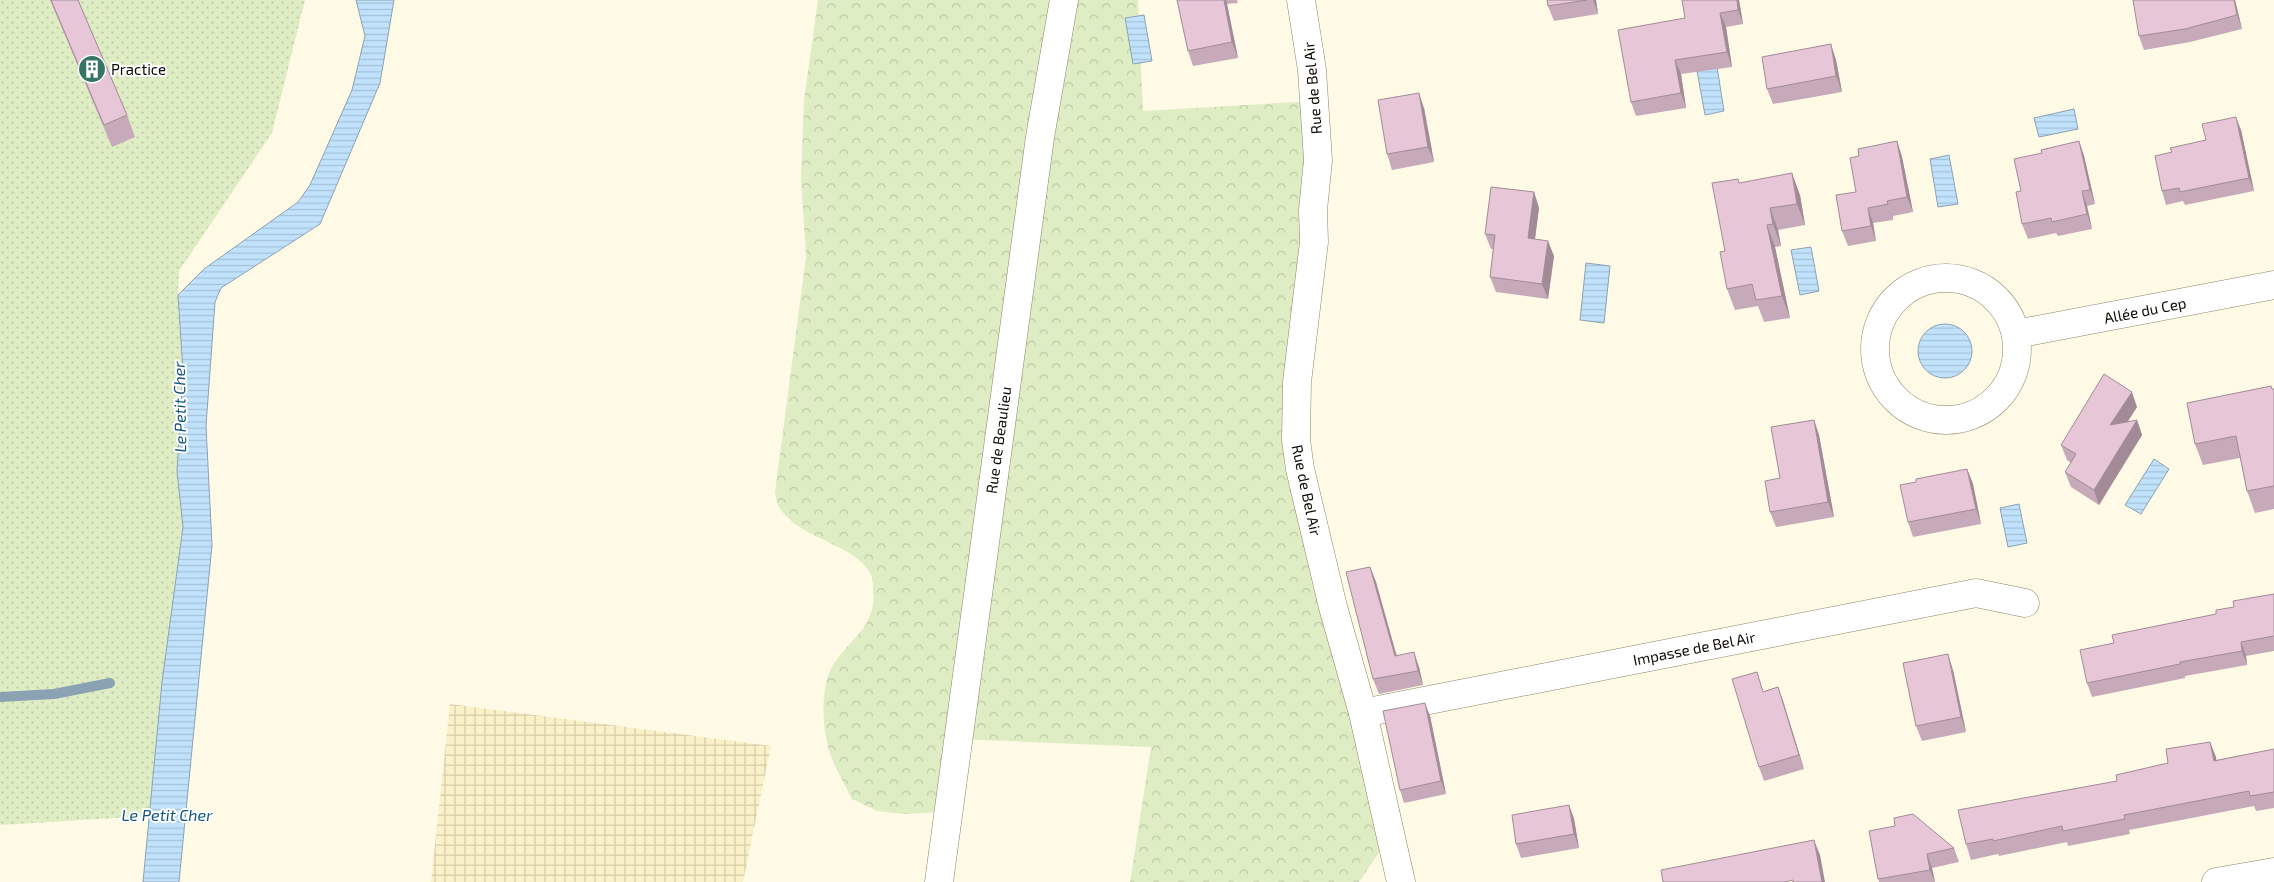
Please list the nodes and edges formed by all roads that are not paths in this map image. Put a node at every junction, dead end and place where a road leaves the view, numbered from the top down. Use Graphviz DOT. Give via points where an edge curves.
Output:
graph roads {
  1 [pos="1064,0"];
  2 [pos="1301,0"];
  3 [pos="2274,285"];
  4 [pos="2016,334"];
  5 [pos="2026,603"];
  6 [pos="1363,713"];
  7 [pos="2274,872"];
  8 [pos="939,882"];
  9 [pos="1401,882"];
  10 [pos="2216,882"];
  1 -- 8 [label="street, Rue de Beaulieu" via="1037,156"];
  2 -- 6 [label="street, Rue de Bel Air" via="1312,70 1318,160 1313,210 1314,242 1297,382 1296,440 1333,607"];
  3 -- 4 [label="street, Allée du Cep"];
  4 -- 4 [label="street" via="1998,300 1983,288 1946,278 1926,281 1894,301 1883,317 1877,336 1879,374 1902,405 1918,415 1956,420 1975,414 2005,390 2017,354"];
  5 -- 6 [label="street, Impasse de Bel Air" via="1976,593"];
  6 -- 9 [label="street, Rue de Bel Air"];
  7 -- 10 [label="street"];
}
